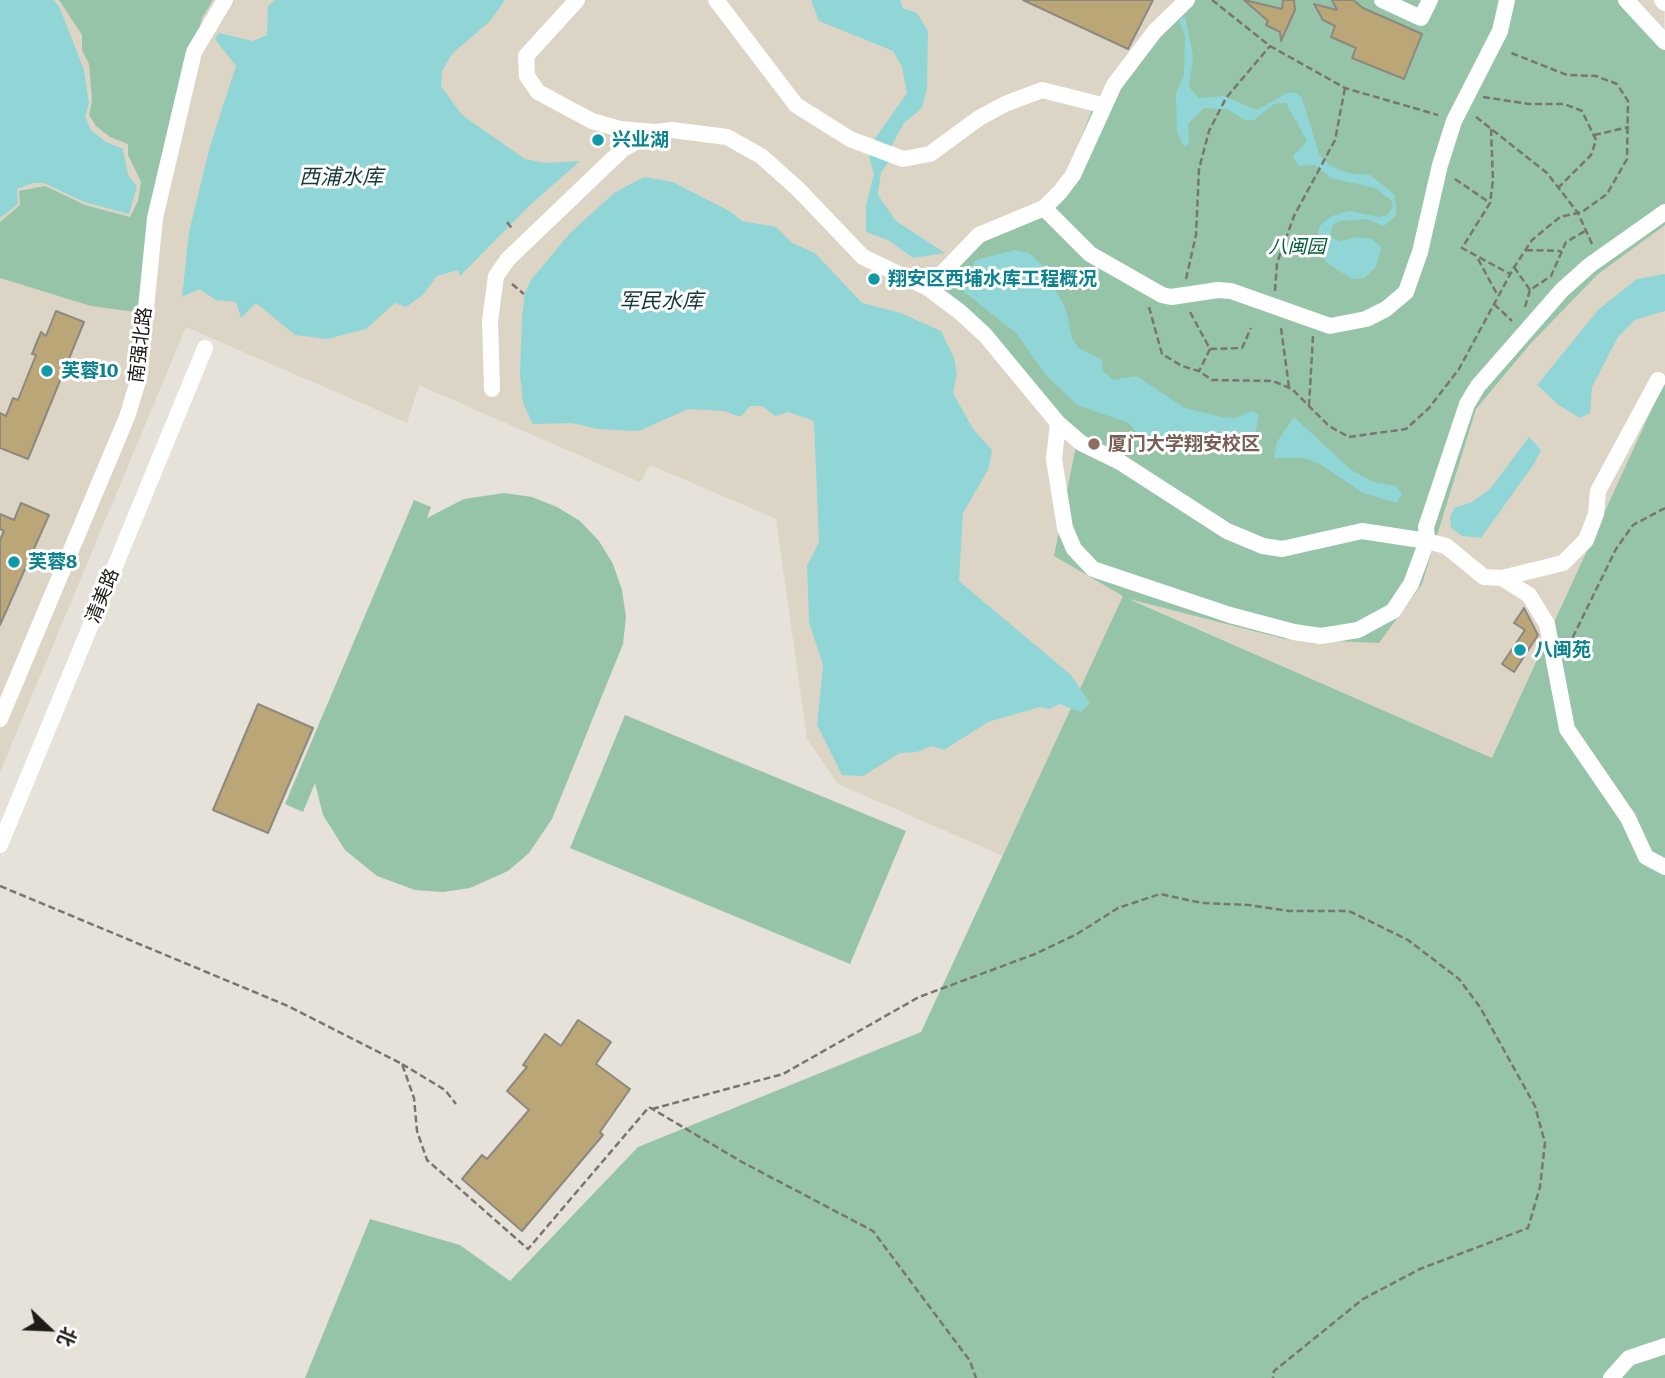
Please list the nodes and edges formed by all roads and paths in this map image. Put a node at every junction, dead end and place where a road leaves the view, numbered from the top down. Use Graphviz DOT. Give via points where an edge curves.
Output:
graph roads {
  1 [pos="225,0"];
  2 [pos="578,0"];
  3 [pos="716,0"];
  4 [pos="1187,0"];
  5 [pos="1212,0"];
  6 [pos="1382,0"];
  7 [pos="1430,0"];
  8 [pos="1507,0"];
  9 [pos="1626,0"];
  10 [pos="1665,42"];
  11 [pos="1494,43"];
  12 [pos="1270,46"];
  13 [pos="1345,88"];
  14 [pos="1102,105"];
  15 [pos="1461,107"];
  16 [pos="1629,127"];
  17 [pos="1491,129"];
  18 [pos="655,132"];
  19 [pos="1594,135"];
  20 [pos="1440,165"];
  21 [pos="1558,188"];
  22 [pos="1490,203"];
  23 [pos="1044,208"];
  24 [pos="1665,212"];
  25 [pos="1578,213"];
  26 [pos="1587,230"];
  27 [pos="1526,250"];
  28 [pos="1561,251"];
  29 [pos="1477,257"];
  30 [pos="1597,260"];
  31 [pos="1514,267"];
  32 [pos="1510,274"];
  33 [pos="928,288"];
  34 [pos="1148,288"];
  35 [pos="1530,290"];
  36 [pos="1182,296"];
  37 [pos="1498,296"];
  38 [pos="1494,304"];
  39 [pos="1273,307"];
  40 [pos="1315,323"];
  41 [pos="1251,328"];
  42 [pos="1523,333"];
  43 [pos="205,348"];
  44 [pos="1210,349"];
  45 [pos="1199,371"];
  46 [pos="1658,380"];
  47 [pos="1289,388"];
  48 [pos="492,389"];
  49 [pos="1309,406"];
  50 [pos="1058,423"];
  51 [pos="1665,508"];
  52 [pos="1427,541"];
  53 [pos="1502,578"];
  54 [pos="1568,646"];
  55 [pos="0,719"];
  56 [pos="0,845"];
  57 [pos="1665,866"];
  58 [pos="0,886"];
  59 [pos="402,1063"];
  60 [pos="456,1104"];
  61 [pos="652,1109"];
  62 [pos="1665,1346"];
  63 [pos="976,1378"];
  64 [pos="1273,1378"];
  65 [pos="1611,1378"];
  1 -- 55 [label="street, 南强北路" via="194,52 155,218 139,378 127,417"];
  2 -- 18 [label="street" via="526,56 527,76 538,92 592,121"];
  3 -- 14 [label="street" via="796,105 865,145 903,159 930,154 979,118 1042,90"];
  4 -- 14 [label="street" via="1134,57"];
  5 -- 12 [label="path"];
  6 -- 7 [label="street" via="1421,18"];
  8 -- 11 [label="street"];
  9 -- 10 [label="street"];
  11 -- 15 [label="street"];
  11 -- 16 [label="path" via="1521,60 1617,84 1628,101"];
  12 -- 13 [label="path"];
  12 -- 36 [label="path" via="1226,98 1209,131 1199,169 1196,235"];
  13 -- 15 [label="path"];
  13 -- 39 [label="path" via="1335,140 1294,216 1277,263"];
  14 -- 23 [label="street" via="1073,175"];
  15 -- 17 [label="path"];
  15 -- 19 [label="path" via="1564,104 1582,111"];
  15 -- 20 [label="street"];
  16 -- 19 [label="path"];
  16 -- 25 [label="path" via="1627,159 1607,194"];
  17 -- 21 [label="path" via="1547,173"];
  17 -- 22 [label="path"];
  18 -- 33 [label="street" via="711,133 742,143 798,189 863,257"];
  18 -- 48 [label="street" via="609,161 496,276 490,321"];
  19 -- 21 [label="path" via="1591,155"];
  20 -- 22 [label="path"];
  20 -- 40 [label="street" via="1406,292 1386,309 1353,324"];
  21 -- 25 [label="path"];
  22 -- 29 [label="path" via="1462,248"];
  23 -- 33 [label="street" via="979,235"];
  23 -- 34 [label="street" via="1090,254"];
  24 -- 30 [label="street"];
  25 -- 26 [label="path"];
  25 -- 27 [label="path" via="1560,217"];
  26 -- 28 [label="path" via="1566,242"];
  26 -- 30 [label="path"];
  27 -- 28 [label="path"];
  27 -- 31 [label="path"];
  28 -- 35 [label="path" via="1551,276"];
  29 -- 32 [label="path"];
  29 -- 37 [label="path"];
  30 -- 42 [label="street"];
  31 -- 32 [label="path"];
  31 -- 35 [label="path"];
  32 -- 37 [label="path"];
  33 -- 50 [label="street" via="985,335"];
  34 -- 36 [label="street" via="1162,295"];
  34 -- 45 [label="path" via="1150,318 1162,354"];
  35 -- 42 [label="path" via="1522,315"];
  36 -- 39 [label="street" via="1231,291"];
  36 -- 44 [label="path"];
  37 -- 38 [label="path"];
  38 -- 42 [label="path"];
  38 -- 49 [label="path" via="1459,369 1406,429 1349,437 1329,426"];
  39 -- 40 [label="street"];
  39 -- 47 [label="path" via="1280,321"];
  40 -- 49 [label="path"];
  41 -- 44 [label="path" via="1242,348"];
  42 -- 52 [label="street" via="1466,404 1426,527"];
  43 -- 56 [label="street, 清美路"];
  44 -- 45 [label="path"];
  45 -- 47 [label="path" via="1212,380 1273,381"];
  46 -- 53 [label="street" via="1598,491 1597,514 1586,540 1563,563"];
  47 -- 49 [label="path"];
  50 -- 52 [label="street" via="1081,443 1120,462 1202,517 1263,546 1299,547 1362,531"];
  50 -- 52 [label="street" via="1054,459 1058,496 1074,549 1093,569 1230,615 1321,636 1358,630 1377,622 1404,599"];
  51 -- 54 [label="path" via="1633,524"];
  52 -- 53 [label="street" via="1446,546 1484,577"];
  53 -- 57 [label="street" via="1529,595 1546,624 1567,729 1628,818 1646,857"];
  58 -- 59 [label="path" via="288,1006"];
  59 -- 60 [label="path" via="445,1090"];
  59 -- 61 [label="path" via="426,1160 528,1249 649,1107"];
  61 -- 63 [label="path" via="873,1231 970,1361"];
  61 -- 64 [label="path" via="783,1074 919,997 1035,954 1118,908 1160,894 1289,911 1349,911 1408,940 1459,979 1480,1007 1535,1106 1545,1143 1540,1187 1528,1228 1420,1269 1363,1299 1273,1371"];
  62 -- 65 [label="street" via="1629,1358"];
}
